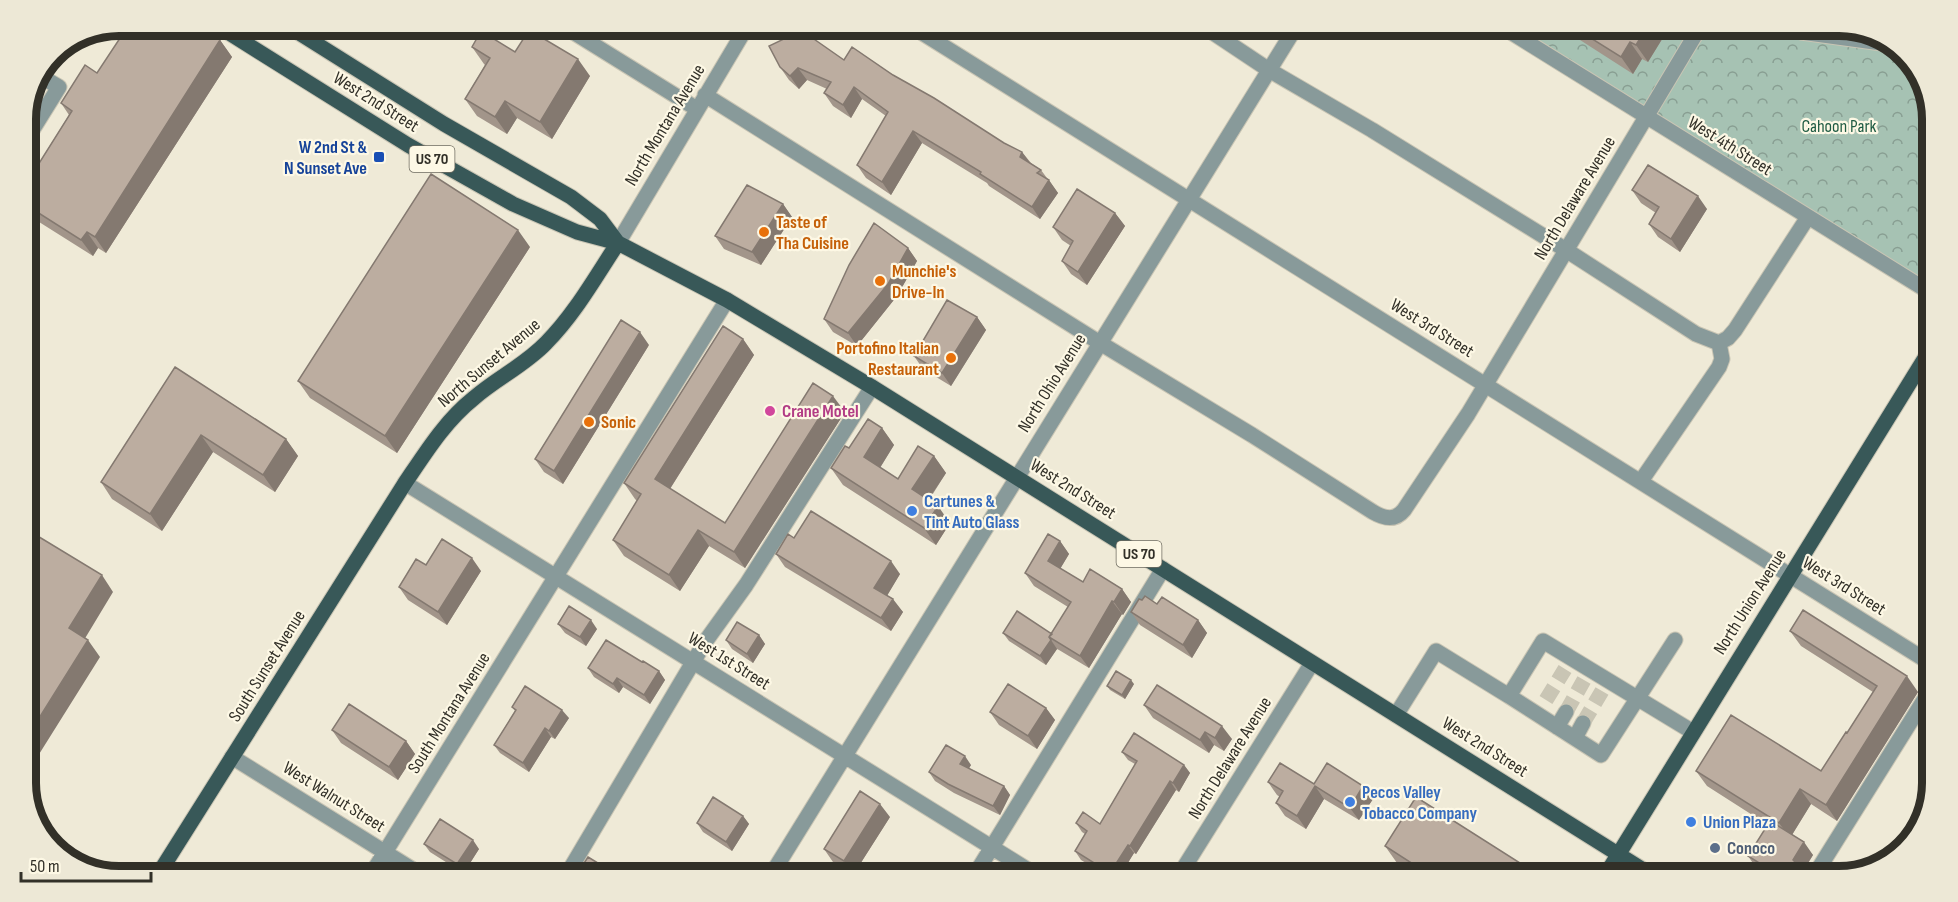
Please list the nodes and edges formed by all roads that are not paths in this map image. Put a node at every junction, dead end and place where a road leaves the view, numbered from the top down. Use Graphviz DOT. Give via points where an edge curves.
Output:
graph roads {
  1 [pos="234,36"];
  2 [pos="304,36"];
  3 [pos="581,36"];
  4 [pos="741,36"];
  5 [pos="927,36"];
  6 [pos="1218,36"];
  7 [pos="1290,36"];
  8 [pos="1517,36"];
  9 [pos="1695,36"];
  10 [pos="1830,36"];
  11 [pos="1867,41"];
  12 [pos="1269,70"];
  13 [pos="46,80"];
  14 [pos="701,102"];
  15 [pos="1647,117"];
  16 [pos="36,124"];
  17 [pos="1190,198"];
  18 [pos="1808,217"];
  19 [pos="618,243"];
  20 [pos="1566,250"];
  21 [pos="1922,288"];
  22 [pos="727,300"];
  23 [pos="1100,343"];
  24 [pos="1719,343"];
  25 [pos="1922,363"];
  26 [pos="1485,384"];
  27 [pos="872,387"];
  28 [pos="1016,477"];
  29 [pos="1641,481"];
  30 [pos="405,483"];
  31 [pos="1163,569"];
  32 [pos="1790,575"];
  33 [pos="557,577"];
  34 [pos="1675,640"];
  35 [pos="1922,658"];
  36 [pos="693,662"];
  37 [pos="1312,663"];
  38 [pos="1509,696"];
  39 [pos="1637,698"];
  40 [pos="1546,700"];
  41 [pos="1922,703"];
  42 [pos="1566,712"];
  43 [pos="1538,714"];
  44 [pos="1396,715"];
  45 [pos="1583,723"];
  46 [pos="1557,727"];
  47 [pos="1693,732"];
  48 [pos="1575,738"];
  49 [pos="845,756"];
  50 [pos="232,757"];
  51 [pos="992,848"];
  52 [pos="385,852"];
  53 [pos="1618,854"];
  54 [pos="164,866"];
  55 [pos="376,866"];
  56 [pos="407,866"];
  57 [pos="572,866"];
  58 [pos="777,866"];
  59 [pos="980,866"];
  60 [pos="1022,866"];
  61 [pos="1185,866"];
  62 [pos="1611,866"];
  63 [pos="1637,866"];
  64 [pos="1820,866"];
  1 -- 19 [label="main road, West 2nd Street / US 70" via="408,145 513,204 577,232"];
  2 -- 19 [label="main road, West 2nd Street / US 70" via="571,197 600,219"];
  3 -- 14 [label="street"];
  4 -- 14 [label="street, North Montana Avenue"];
  5 -- 17 [label="street, West 3rd Street"];
  6 -- 12 [label="street"];
  7 -- 12 [label="street, North Ohio Avenue"];
  8 -- 15 [label="street, West 4th Street"];
  9 -- 15 [label="street, North Delaware Avenue"];
  10 -- 11 [label="street"];
  12 -- 17 [label="street, North Ohio Avenue"];
  12 -- 20 [label="street"];
  13 -- 16 [label="street" via="59,87"];
  14 -- 19 [label="street, North Montana Avenue"];
  14 -- 23 [label="street"];
  15 -- 18 [label="street, West 4th Street"];
  15 -- 20 [label="street, North Delaware Avenue"];
  17 -- 23 [label="street, North Ohio Avenue"];
  17 -- 26 [label="street, West 3rd Street"];
  18 -- 21 [label="street, West 4th Street"];
  18 -- 24 [label="street" via="1735,330"];
  19 -- 22 [label="main road, West 2nd Street / US 70"];
  19 -- 30 [label="main road, North Sunset Avenue" via="549,341 465,405"];
  20 -- 24 [label="street" via="1696,334"];
  20 -- 26 [label="street, North Delaware Avenue"];
  22 -- 27 [label="main road, West 2nd Street / US 70"];
  22 -- 33 [label="street"];
  23 -- 26 [label="street, North Delaware Avenue" via="1384,518 1399,516 1404,510"];
  23 -- 28 [label="street, North Ohio Avenue"];
  24 -- 29 [label="street" via="1719,368"];
  25 -- 32 [label="main road, North Union Avenue"];
  26 -- 29 [label="street, West 3rd Street"];
  27 -- 28 [label="main road, West 2nd Street / US 70"];
  27 -- 36 [label="street"];
  28 -- 31 [label="main road, West 2nd Street / US 70"];
  28 -- 49 [label="street, North Ohio Avenue"];
  29 -- 32 [label="street, West 3rd Street"];
  30 -- 33 [label="street, West 1st Street"];
  30 -- 50 [label="main road, South Sunset Avenue"];
  31 -- 37 [label="main road, West 2nd Street / US 70"];
  31 -- 51 [label="street"];
  32 -- 35 [label="street, West 3rd Street"];
  32 -- 47 [label="main road, North Union Avenue"];
  33 -- 36 [label="street, West 1st Street"];
  33 -- 52 [label="street, South Montana Avenue"];
  34 -- 39 [label="street"];
  36 -- 49 [label="street, West 1st Street"];
  36 -- 57 [label="street"];
  37 -- 44 [label="main road, West 2nd Street / US 70"];
  37 -- 61 [label="street, North Delaware Avenue"];
  38 -- 39 [label="street" via="1543,641 1568,663 1605,686"];
  38 -- 43 [label="street"];
  38 -- 44 [label="street" via="1436,651"];
  39 -- 47 [label="street"];
  39 -- 48 [label="street" via="1601,755"];
  40 -- 43 [label="street"];
  41 -- 64 [label="street"];
  42 -- 46 [label="street"];
  43 -- 46 [label="street"];
  44 -- 53 [label="main road, West 2nd Street / US 70"];
  45 -- 48 [label="street"];
  46 -- 48 [label="street"];
  47 -- 53 [label="main road, North Union Avenue"];
  49 -- 51 [label="street, West 1st Street"];
  49 -- 58 [label="street, North Ohio Avenue"];
  50 -- 52 [label="street, West Walnut Street"];
  50 -- 54 [label="main road, South Sunset Avenue"];
  51 -- 59 [label="street"];
  51 -- 60 [label="street, West 1st Street"];
  52 -- 55 [label="street, South Montana Avenue"];
  52 -- 56 [label="street, West Walnut Street"];
  53 -- 62 [label="main road, North Union Avenue"];
  53 -- 63 [label="main road, West 2nd Street / US 70"];
}
